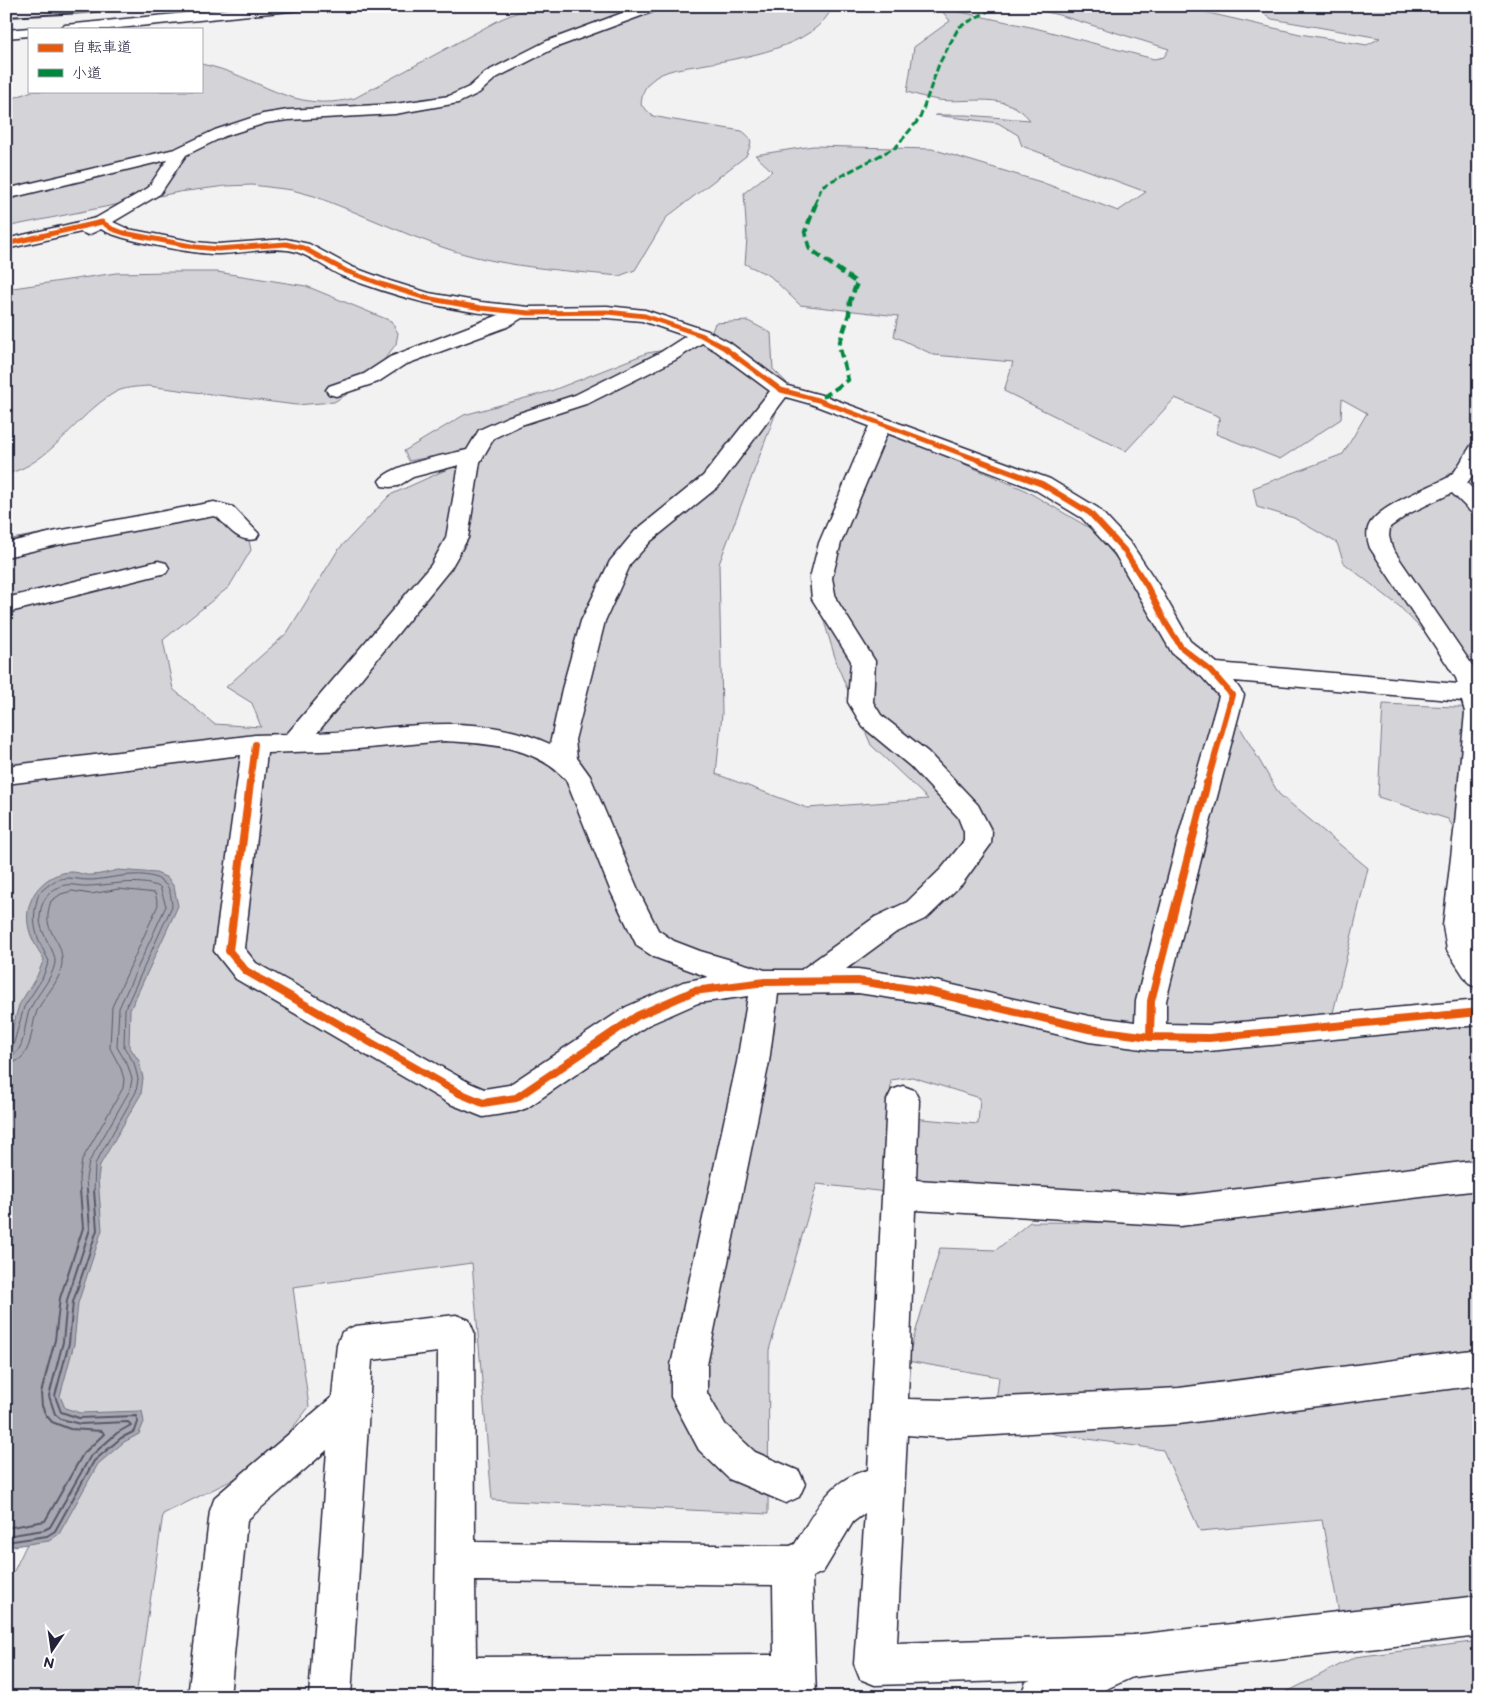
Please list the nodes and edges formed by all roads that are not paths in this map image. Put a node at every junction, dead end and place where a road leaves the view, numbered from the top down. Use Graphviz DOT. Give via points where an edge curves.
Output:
graph roads {
  1 [pos="300,6"];
  2 [pos="655,6"];
  3 [pos="75,28"];
  4 [pos="28,32"];
  5 [pos="6,34"];
  6 [pos="180,152"];
  7 [pos="6,194"];
  8 [pos="102,222"];
  9 [pos="6,244"];
  10 [pos="6,261"];
  11 [pos="518,312"];
  12 [pos="701,335"];
  13 [pos="336,390"];
  14 [pos="781,390"];
  15 [pos="880,424"];
  16 [pos="1479,448"];
  17 [pos="474,454"];
  18 [pos="390,481"];
  19 [pos="1455,483"];
  20 [pos="1479,507"];
  21 [pos="248,534"];
  22 [pos="6,550"];
  23 [pos="158,568"];
  24 [pos="6,606"];
  25 [pos="1212,671"];
  26 [pos="1476,694"];
  27 [pos="294,743"];
  28 [pos="255,744"];
  29 [pos="564,761"];
  30 [pos="6,775"];
  31 [pos="1479,976"];
  32 [pos="809,980"];
  33 [pos="764,982"];
  34 [pos="1479,1012"];
  35 [pos="1150,1037"];
  36 [pos="903,1100"];
  37 [pos="1479,1175"];
  38 [pos="900,1193"];
  39 [pos="1479,1367"];
  40 [pos="349,1406"];
  41 [pos="889,1416"];
  42 [pos="786,1484"];
  43 [pos="886,1485"];
  44 [pos="456,1561"];
  45 [pos="792,1566"];
  46 [pos="1479,1616"];
  47 [pos="1134,1656"];
  48 [pos="795,1686"];
  49 [pos="455,1687"];
  50 [pos="209,1697"];
  51 [pos="330,1697"];
  52 [pos="1041,1697"];
  1 -- 3 [label="main road"];
  2 -- 6 [label="main road" via="552,44 491,75 474,90 453,100 372,111 275,117 249,123"];
  4 -- 5 [label="main road"];
  6 -- 7 [label="main road"];
  6 -- 8 [label="main road" via="154,191"];
  8 -- 9 [label="main road"];
  8 -- 10 [label="main road" via="82,234"];
  8 -- 11 [label="main road" via="124,233 196,247 218,249 286,244 302,248 346,271 426,298"];
  11 -- 12 [label="main road" via="607,312 645,316"];
  11 -- 13 [label="main road" via="500,323 397,361 370,378"];
  12 -- 14 [label="main road" via="723,347"];
  12 -- 17 [label="main road" via="660,360 582,399 514,421 486,434"];
  14 -- 15 [label="main road" via="818,400"];
  14 -- 29 [label="main road" via="711,481 643,536 621,560 594,621 574,689 562,740"];
  15 -- 25 [label="main road" via="1042,484 1090,513 1124,550 1181,647"];
  15 -- 32 [label="main road" via="830,543 821,578 824,599 863,661 860,702 872,721 920,759 968,812 978,832 977,844 952,876 917,910 885,925"];
  16 -- 19 [label="main road"];
  17 -- 18 [label="main road" via="406,473"];
  17 -- 27 [label="main road" via="457,538 440,568"];
  19 -- 20 [label="main road"];
  19 -- 26 [label="main road" via="1392,514 1380,523 1377,534 1381,548 1468,676"];
  21 -- 22 [label="main road" via="225,512 214,509"];
  23 -- 24 [label="main road"];
  25 -- 26 [label="main road"];
  25 -- 35 [label="main road" via="1232,695 1151,1001"];
  26 -- 31 [label="main road" via="1478,712 1469,823 1457,926 1462,950"];
  27 -- 28 [label="main road"];
  27 -- 29 [label="main road" via="444,732 488,734 529,745"];
  28 -- 30 [label="main road"];
  28 -- 33 [label="main road" via="229,951 246,971 460,1092 484,1103 516,1098 637,1016 694,991"];
  29 -- 33 [label="main road" via="577,776 647,938 694,961"];
  32 -- 33 [label="main road"];
  32 -- 35 [label="main road" via="858,981 932,992 1089,1029"];
  33 -- 42 [label="main road" via="753,1062 689,1365 689,1397 712,1437 742,1466"];
  34 -- 35 [label="main road" via="1209,1038"];
  36 -- 38 [label="main road"];
  37 -- 38 [label="main road" via="1180,1211"];
  38 -- 41 [label="main road"];
  39 -- 41 [label="main road" via="1180,1406 946,1419"];
  40 -- 44 [label="main road" via="356,1344 456,1332"];
  40 -- 50 [label="main road" via="229,1511"];
  40 -- 51 [label="main road"];
  41 -- 43 [label="main road"];
  43 -- 45 [label="main road" via="864,1490 839,1508 809,1558"];
  43 -- 47 [label="main road" via="875,1664"];
  44 -- 45 [label="main road"];
  44 -- 49 [label="main road"];
  45 -- 48 [label="main road"];
  46 -- 47 [label="main road"];
  47 -- 52 [label="main road"];
  48 -- 49 [label="main road"];
}
